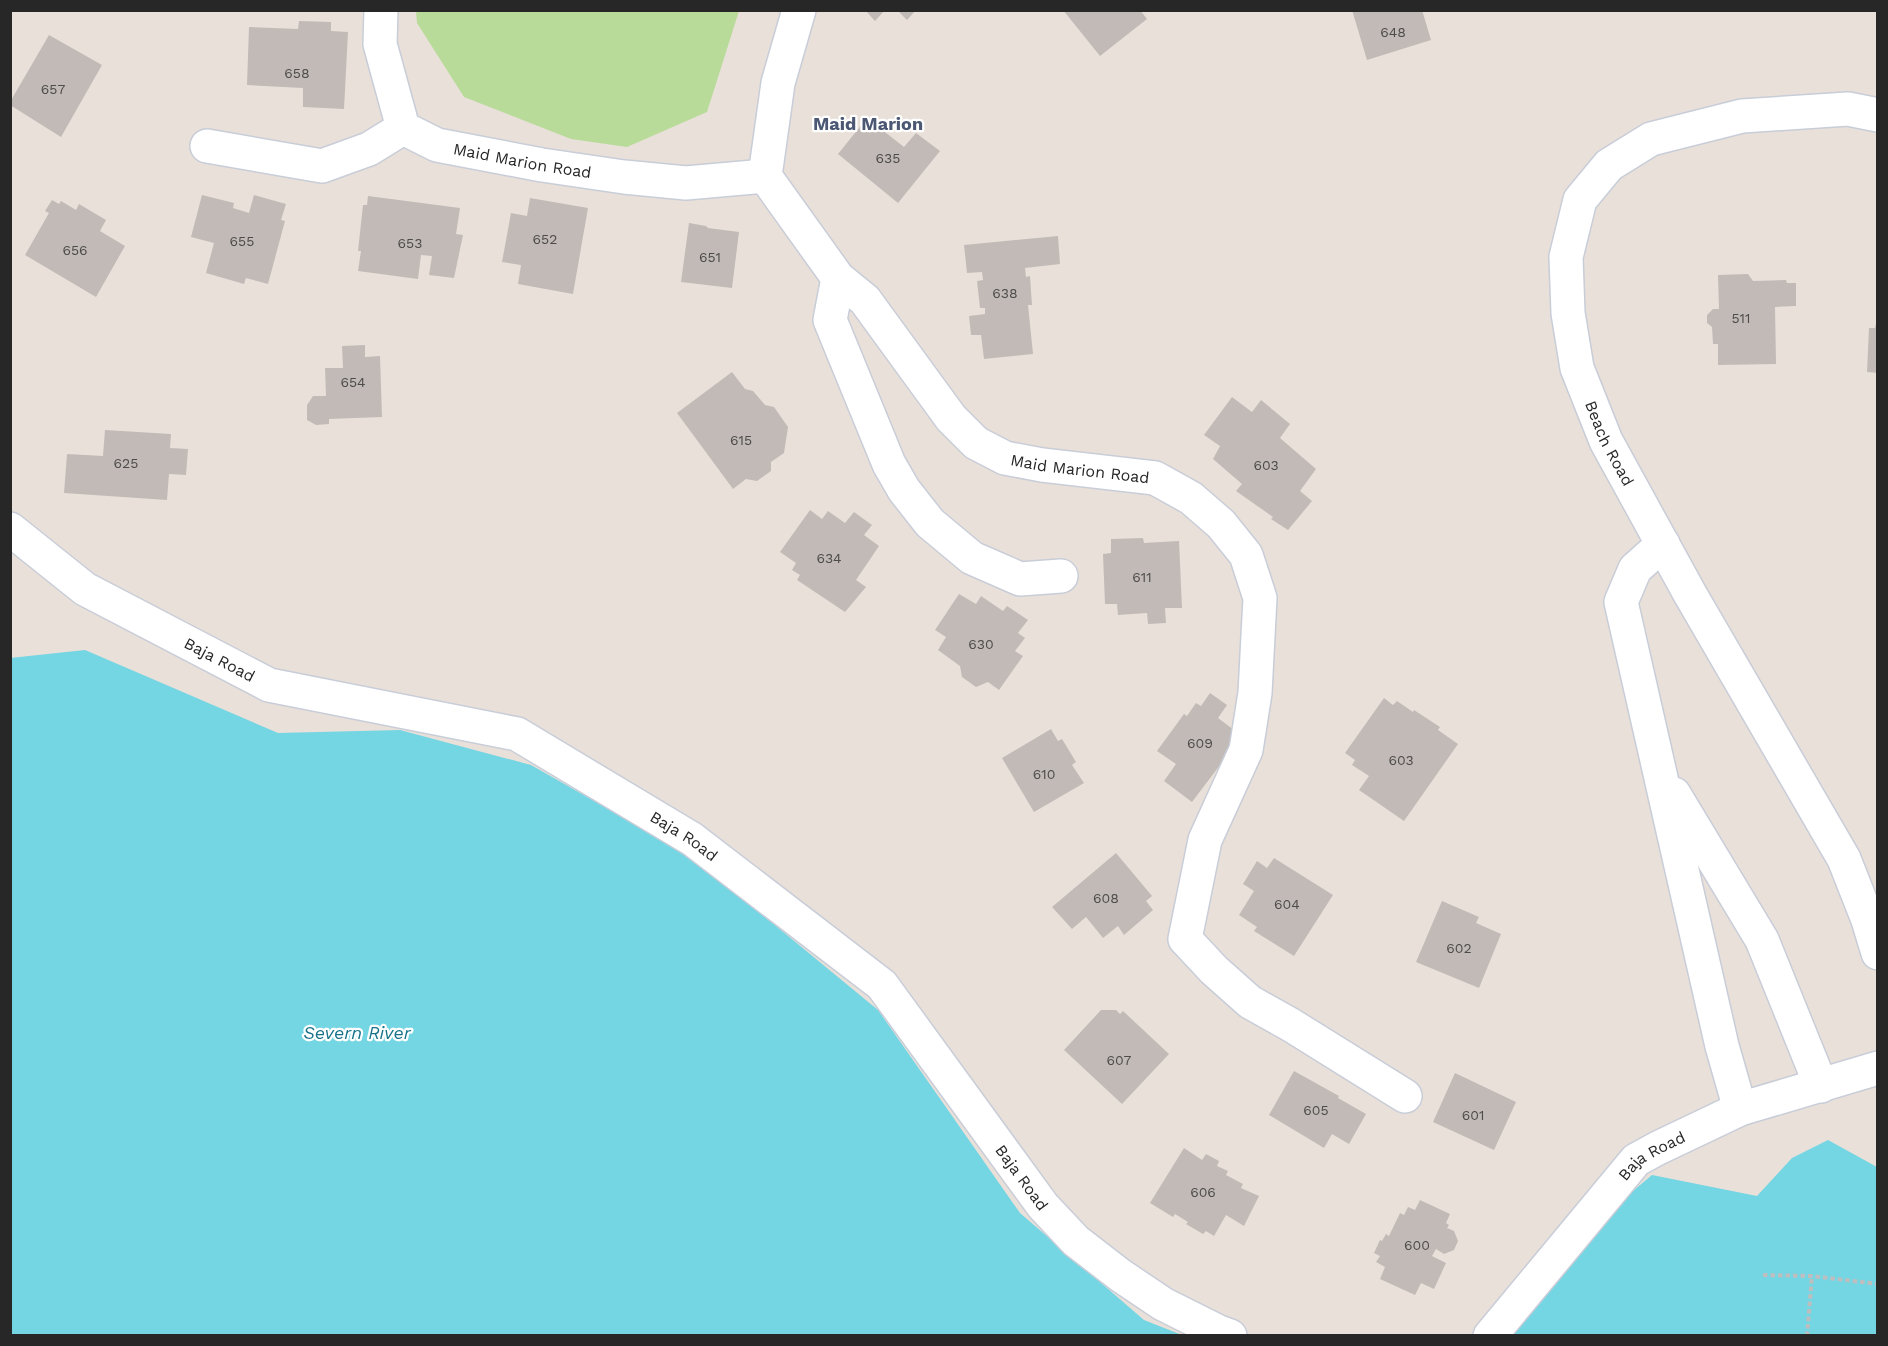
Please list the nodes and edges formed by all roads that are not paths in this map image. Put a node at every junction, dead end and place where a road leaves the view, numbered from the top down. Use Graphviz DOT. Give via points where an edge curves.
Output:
graph roads {
  1 [pos="381,10"];
  2 [pos="800,10"];
  3 [pos="1878,115"];
  4 [pos="403,129"];
  5 [pos="207,147"];
  6 [pos="765,176"];
  7 [pos="838,278"];
  8 [pos="10,529"];
  9 [pos="1663,544"];
  10 [pos="1061,576"];
  11 [pos="1659,769"];
  12 [pos="1878,953"];
  13 [pos="1878,1068"];
  14 [pos="1821,1086"];
  15 [pos="1405,1096"];
  16 [pos="1740,1109"];
  17 [pos="1230,1335"];
  18 [pos="1490,1335"];
  1 -- 4 [label="street" via="380,44"];
  2 -- 6 [label="street" via="778,83"];
  3 -- 9 [label="street, Beach Road" via="1848,109 1743,116 1652,139 1609,165 1580,200 1566,257 1568,313 1577,368 1606,441"];
  4 -- 5 [label="street" via="369,149 322,166"];
  4 -- 6 [label="street, Maid Marion Road" via="437,145 624,177 686,183"];
  6 -- 7 [label="street, Maid Marion Road"];
  7 -- 10 [label="street" via="830,320 904,490 930,523 972,558 1020,579"];
  7 -- 15 [label="street, Maid Marion Road" via="865,300 951,418 976,443 1005,458 1155,478 1191,498 1221,524 1246,555 1260,598 1255,693 1245,750 1205,840 1185,939 1250,1002"];
  8 -- 17 [label="street, Baja Road" via="85,589 270,685 517,734 692,839 882,985 1043,1206 1076,1241 1163,1304"];
  9 -- 11 [label="street" via="1635,568 1621,602"];
  9 -- 12 [label="street, Beach Road" via="1844,859"];
  11 -- 14 [label="street" via="1762,940"];
  11 -- 16 [label="street"];
  13 -- 14 [label="street, Baja Road"];
  14 -- 16 [label="street, Baja Road"];
  16 -- 18 [label="street, Baja Road" via="1636,1160"];
}
